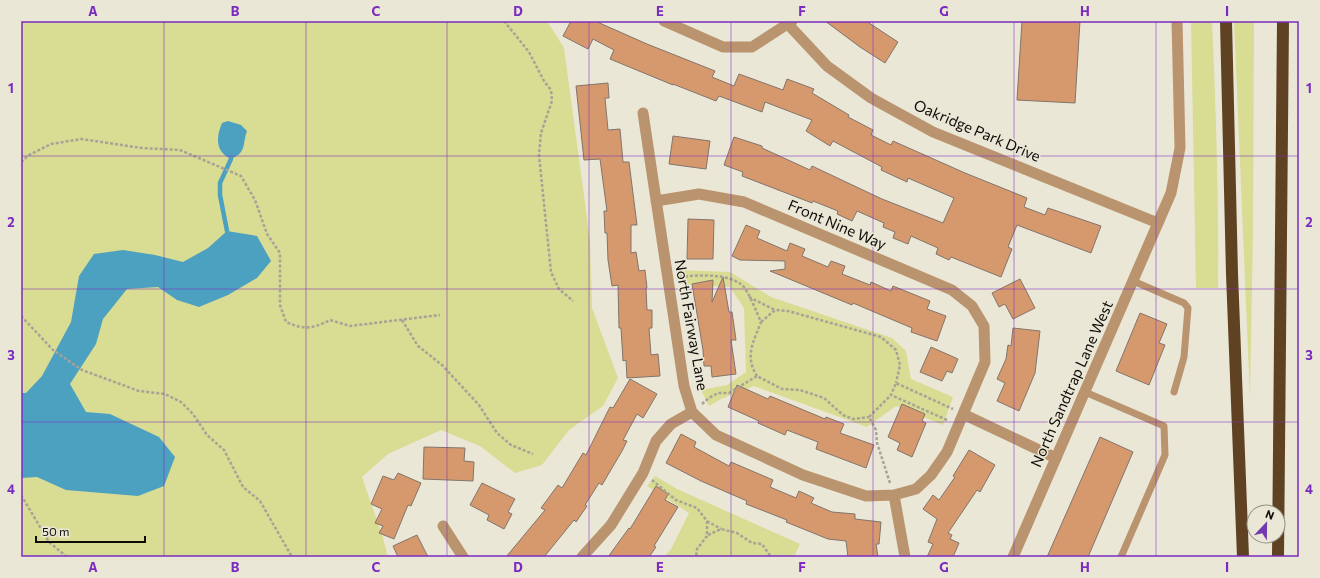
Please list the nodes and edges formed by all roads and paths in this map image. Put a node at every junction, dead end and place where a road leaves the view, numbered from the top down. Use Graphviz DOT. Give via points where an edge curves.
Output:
graph roads {
  1 [pos="504,21"];
  2 [pos="664,21"];
  3 [pos="1177,21"];
  4 [pos="1226,21"];
  5 [pos="1283,21"];
  6 [pos="788,22"];
  7 [pos="642,113"];
  8 [pos="21,162"];
  9 [pos="656,201"];
  10 [pos="1158,223"];
  11 [pos="667,278"];
  12 [pos="1133,281"];
  13 [pos="749,296"];
  14 [pos="573,301"];
  15 [pos="775,310"];
  16 [pos="440,315"];
  17 [pos="21,316"];
  18 [pos="402,320"];
  19 [pos="761,322"];
  20 [pos="757,376"];
  21 [pos="896,383"];
  22 [pos="1085,392"];
  23 [pos="1174,392"];
  24 [pos="891,395"];
  25 [pos="692,412"];
  26 [pos="963,414"];
  27 [pos="869,417"];
  28 [pos="958,426"];
  29 [pos="532,454"];
  30 [pos="1056,458"];
  31 [pos="643,473"];
  32 [pos="21,495"];
  33 [pos="894,495"];
  34 [pos="707,520"];
  35 [pos="443,526"];
  36 [pos="721,530"];
  37 [pos="707,536"];
  38 [pos="66,557"];
  39 [pos="292,557"];
  40 [pos="463,557"];
  41 [pos="582,557"];
  42 [pos="696,557"];
  43 [pos="771,557"];
  44 [pos="905,557"];
  45 [pos="1013,557"];
  46 [pos="1121,557"];
  47 [pos="1243,557"];
  48 [pos="1278,557"];
  1 -- 14 [label="path" via="529,52 551,90 552,101 541,133 539,155 551,272 559,289"];
  2 -- 6 [label="street" via="723,47 752,47"];
  3 -- 10 [label="street, North Sandtrap Lane West" via="1180,148 1171,193"];
  4 -- 47 [label="highway" via="1232,274"];
  5 -- 48 [label="highway"];
  6 -- 10 [label="street, Oakridge Park Drive" via="827,66 871,98 933,132"];
  7 -- 9 [label="street"];
  8 -- 18 [label="path" via="51,144 81,139 142,148 180,150 242,176 255,200 267,234 280,254 280,305 286,322 299,328 316,327 330,320 350,326"];
  9 -- 11 [label="street, North Fairway Lane"];
  9 -- 26 [label="street, Front Nine Way" via="699,194 744,202 952,290 972,306 984,326 985,362"];
  10 -- 12 [label="street, North Sandtrap Lane West"];
  11 -- 13 [label="path" via="714,276 730,279 742,286"];
  11 -- 25 [label="street, North Fairway Lane" via="684,386"];
  12 -- 22 [label="street, North Sandtrap Lane West"];
  12 -- 23 [label="lane" via="1184,303 1188,308 1184,357"];
  13 -- 15 [label="path"];
  13 -- 19 [label="path"];
  15 -- 19 [label="path"];
  15 -- 21 [label="path" via="881,337 896,350 900,365"];
  16 -- 18 [label="path"];
  17 -- 39 [label="path" via="53,350 82,370 139,391 165,394 181,402 207,435 224,450 242,487 260,501"];
  18 -- 29 [label="path" via="418,346 442,365 479,404 497,433 512,445"];
  19 -- 20 [label="path" via="750,357 752,369"];
  20 -- 25 [label="path" via="729,393 718,393"];
  20 -- 27 [label="path" via="782,389 800,390 824,398 843,415 853,419"];
  21 -- 24 [label="path"];
  21 -- 26 [label="path"];
  22 -- 30 [label="street, North Sandtrap Lane West"];
  22 -- 46 [label="lane" via="1164,426 1166,455"];
  24 -- 27 [label="path"];
  24 -- 28 [label="path"];
  25 -- 31 [label="street, North Fairway Lane" via="670,424 656,441"];
  25 -- 33 [label="street, Front Nine Way" via="716,434 803,475 866,496"];
  26 -- 28 [label="street, Front Nine Way"];
  26 -- 30 [label="street"];
  27 -- 33 [label="path" via="876,430 877,443"];
  28 -- 33 [label="street, Front Nine Way" via="947,452 931,475 916,489"];
  30 -- 45 [label="street, North Sandtrap Lane West"];
  31 -- 34 [label="path" via="676,500 697,508"];
  31 -- 41 [label="street, North Fairway Lane" via="610,525"];
  32 -- 38 [label="path" via="49,542"];
  33 -- 44 [label="street"];
  34 -- 36 [label="path"];
  34 -- 37 [label="path"];
  35 -- 40 [label="street"];
  36 -- 37 [label="path"];
  36 -- 43 [label="path" via="737,533 752,543 762,544"];
  37 -- 42 [label="path" via="697,550"];
}
